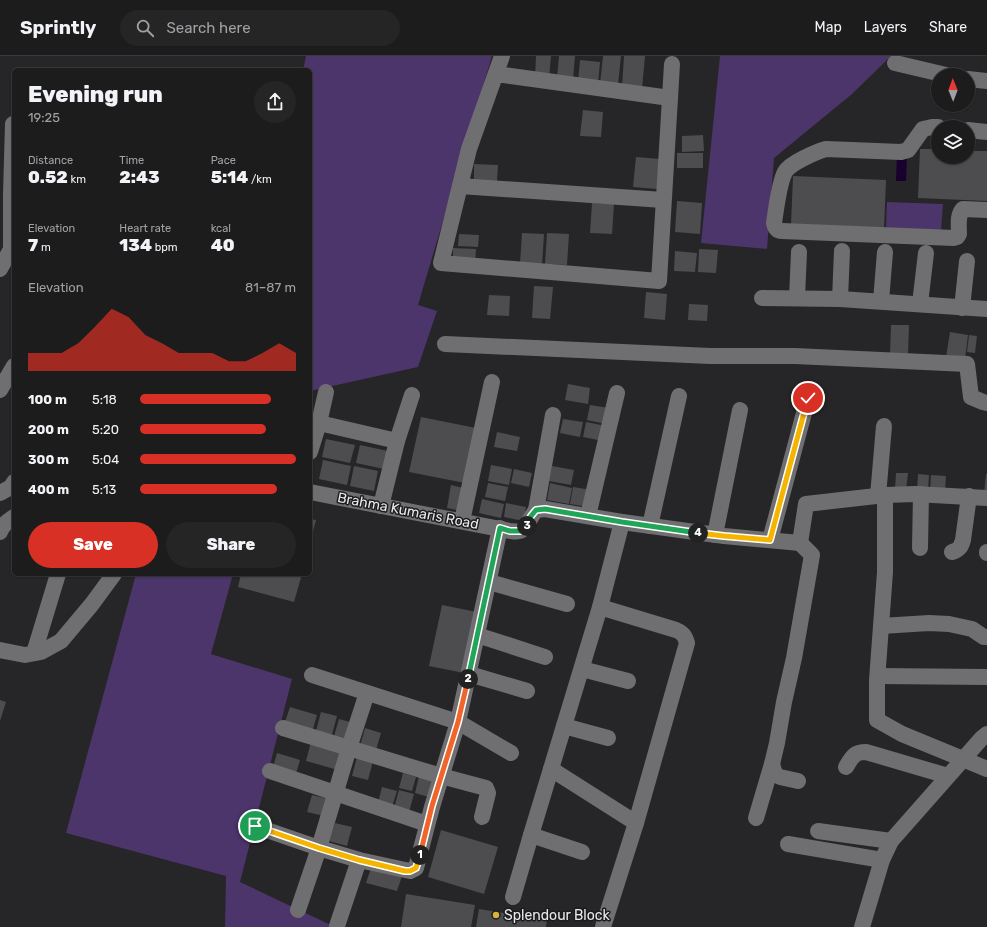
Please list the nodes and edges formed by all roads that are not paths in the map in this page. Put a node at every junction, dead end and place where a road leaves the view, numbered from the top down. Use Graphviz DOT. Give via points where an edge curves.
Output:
graph roads {
  1 [pos="502,56"];
  2 [pos="895,63"];
  3 [pos="672,64"];
  4 [pos="931,71"];
  5 [pos="496,74"];
  6 [pos="975,80"];
  7 [pos="987,81"];
  8 [pos="670,98"];
  9 [pos="931,127"];
  10 [pos="975,131"];
  11 [pos="987,132"];
  12 [pos="12,159"];
  13 [pos="460,186"];
  14 [pos="664,200"];
  15 [pos="987,210"];
  16 [pos="12,222"];
  17 [pos="12,251"];
  18 [pos="842,251"];
  19 [pos="799,252"];
  20 [pos="885,252"];
  21 [pos="926,253"];
  22 [pos="966,261"];
  23 [pos="0,269"];
  24 [pos="762,298"];
  25 [pos="797,298"];
  26 [pos="840,298"];
  27 [pos="881,302"];
  28 [pos="920,304"];
  29 [pos="962,308"];
  30 [pos="987,309"];
  31 [pos="446,344"];
  32 [pos="12,369"];
  33 [pos="492,382"];
  34 [pos="0,390"];
  35 [pos="326,392"];
  36 [pos="617,393"];
  37 [pos="412,395"];
  38 [pos="679,396"];
  39 [pos="808,398"];
  40 [pos="987,402"];
  41 [pos="740,410"];
  42 [pos="553,414"];
  43 [pos="319,423"];
  44 [pos="884,426"];
  45 [pos="397,441"];
  46 [pos="312,446"];
  47 [pos="12,486"];
  48 [pos="312,492"];
  49 [pos="0,493"];
  50 [pos="921,494"];
  51 [pos="882,495"];
  52 [pos="969,496"];
  53 [pos="987,498"];
  54 [pos="381,506"];
  55 [pos="536,510"];
  56 [pos="588,516"];
  57 [pos="12,518"];
  58 [pos="462,521"];
  59 [pos="622,522"];
  60 [pos="650,526"];
  61 [pos="500,528"];
  62 [pos="0,532"];
  63 [pos="714,535"];
  64 [pos="770,540"];
  65 [pos="800,543"];
  66 [pos="920,548"];
  67 [pos="952,552"];
  68 [pos="57,576"];
  69 [pos="113,576"];
  70 [pos="489,582"];
  71 [pos="567,604"];
  72 [pos="600,607"];
  73 [pos="881,626"];
  74 [pos="477,635"];
  75 [pos="987,637"];
  76 [pos="0,650"];
  77 [pos="34,653"];
  78 [pos="545,657"];
  79 [pos="582,670"];
  80 [pos="469,674"];
  81 [pos="312,675"];
  82 [pos="878,676"];
  83 [pos="987,677"];
  84 [pos="628,681"];
  85 [pos="527,692"];
  86 [pos="367,693"];
  87 [pos="458,722"];
  88 [pos="564,726"];
  89 [pos="283,728"];
  90 [pos="987,734"];
  91 [pos="608,738"];
  92 [pos="349,748"];
  93 [pos="511,753"];
  94 [pos="962,759"];
  95 [pos="772,764"];
  96 [pos="846,767"];
  97 [pos="551,769"];
  98 [pos="987,769"];
  99 [pos="270,771"];
  100 [pos="441,776"];
  101 [pos="948,776"];
  102 [pos="798,781"];
  103 [pos="336,793"];
  104 [pos="482,816"];
  105 [pos="756,818"];
  106 [pos="636,822"];
  107 [pos="427,824"];
  108 [pos="255,826"];
  109 [pos="818,832"];
  110 [pos="531,836"];
  111 [pos="891,840"];
  112 [pos="788,844"];
  113 [pos="319,848"];
  114 [pos="582,852"];
  115 [pos="359,860"];
  116 [pos="882,860"];
  117 [pos="513,897"];
  118 [pos="298,910"];
  119 [pos="337,926"];
  120 [pos="603,927"];
  121 [pos="862,927"];
  1 -- 5 [label="street"];
  2 -- 4 [label="street"];
  3 -- 8 [label="street"];
  5 -- 8 [label="street"];
  5 -- 13 [label="street" via="469,149"];
  6 -- 7 [label="street"];
  8 -- 14 [label="street"];
  9 -- 15 [label="street" via="923,129 908,150 901,152 826,149 792,165 786,170 782,180 774,227 779,231 954,238 958,234 963,209"];
  10 -- 11 [label="street"];
  12 -- 16 [label="street"];
  13 -- 14 [label="street"];
  13 -- 14 [label="street" via="441,263 659,281"];
  17 -- 23 [label="street"];
  18 -- 26 [label="street"];
  19 -- 25 [label="street"];
  20 -- 27 [label="street"];
  21 -- 28 [label="street"];
  22 -- 29 [label="street"];
  24 -- 25 [label="street"];
  25 -- 26 [label="street"];
  26 -- 27 [label="street"];
  27 -- 28 [label="street"];
  28 -- 29 [label="street"];
  29 -- 30 [label="street"];
  31 -- 40 [label="street" via="967,364 972,397"];
  32 -- 34 [label="street"];
  33 -- 58 [label="street"];
  35 -- 43 [label="street"];
  36 -- 56 [label="street"];
  37 -- 45 [label="street"];
  38 -- 60 [label="street"];
  39 -- 64 [label="street"];
  41 -- 63 [label="street"];
  42 -- 55 [label="street"];
  43 -- 45 [label="street"];
  43 -- 46 [label="street"];
  44 -- 51 [label="street"];
  45 -- 54 [label="street"];
  47 -- 49 [label="street"];
  48 -- 54 [label="street, Brahma Kumaris Road"];
  50 -- 51 [label="street"];
  50 -- 52 [label="street"];
  50 -- 66 [label="street"];
  51 -- 65 [label="street" via="806,504"];
  51 -- 73 [label="street" via="885,572"];
  52 -- 53 [label="street"];
  52 -- 67 [label="street" via="964,540 957,551"];
  54 -- 58 [label="street, Brahma Kumaris Road"];
  55 -- 56 [label="street" via="545,509"];
  55 -- 61 [label="street, Brahma Kumaris Road" via="526,527 520,531"];
  56 -- 59 [label="street"];
  57 -- 62 [label="street"];
  58 -- 61 [label="street, Brahma Kumaris Road"];
  59 -- 60 [label="street"];
  59 -- 72 [label="street"];
  60 -- 63 [label="street"];
  61 -- 70 [label="street"];
  63 -- 64 [label="street"];
  64 -- 65 [label="street"];
  65 -- 95 [label="street" via="812,555"];
  68 -- 77 [label="street"];
  69 -- 77 [label="street" via="61,641"];
  70 -- 71 [label="street"];
  70 -- 74 [label="street"];
  72 -- 79 [label="street"];
  72 -- 106 [label="street" via="676,630 686,637 688,643"];
  73 -- 75 [label="street" via="949,624 972,629"];
  73 -- 82 [label="street"];
  74 -- 78 [label="street"];
  74 -- 80 [label="street"];
  76 -- 77 [label="street" via="25,655"];
  79 -- 84 [label="street"];
  79 -- 88 [label="street"];
  80 -- 85 [label="street"];
  80 -- 87 [label="street"];
  81 -- 86 [label="street"];
  82 -- 83 [label="street"];
  82 -- 94 [label="street" via="877,720 902,734"];
  86 -- 87 [label="street"];
  86 -- 92 [label="street"];
  87 -- 93 [label="street"];
  87 -- 100 [label="street"];
  88 -- 91 [label="street"];
  88 -- 97 [label="street"];
  89 -- 92 [label="street"];
  90 -- 94 [label="street"];
  92 -- 100 [label="street"];
  92 -- 103 [label="street"];
  94 -- 98 [label="street"];
  94 -- 101 [label="street"];
  95 -- 102 [label="street" via="775,774"];
  95 -- 105 [label="street"];
  96 -- 101 [label="street" via="854,755 866,752"];
  97 -- 106 [label="street"];
  97 -- 110 [label="street"];
  99 -- 103 [label="street"];
  100 -- 104 [label="street" via="486,788 488,793"];
  100 -- 107 [label="street"];
  101 -- 111 [label="street"];
  103 -- 107 [label="street"];
  103 -- 113 [label="street"];
  106 -- 120 [label="street"];
  107 -- 115 [label="street" via="418,864 413,870 405,871"];
  108 -- 113 [label="street"];
  109 -- 111 [label="street"];
  110 -- 114 [label="street"];
  110 -- 117 [label="street"];
  111 -- 116 [label="street"];
  112 -- 116 [label="street"];
  113 -- 115 [label="street"];
  113 -- 118 [label="street"];
  115 -- 119 [label="street"];
  116 -- 121 [label="street"];
}
